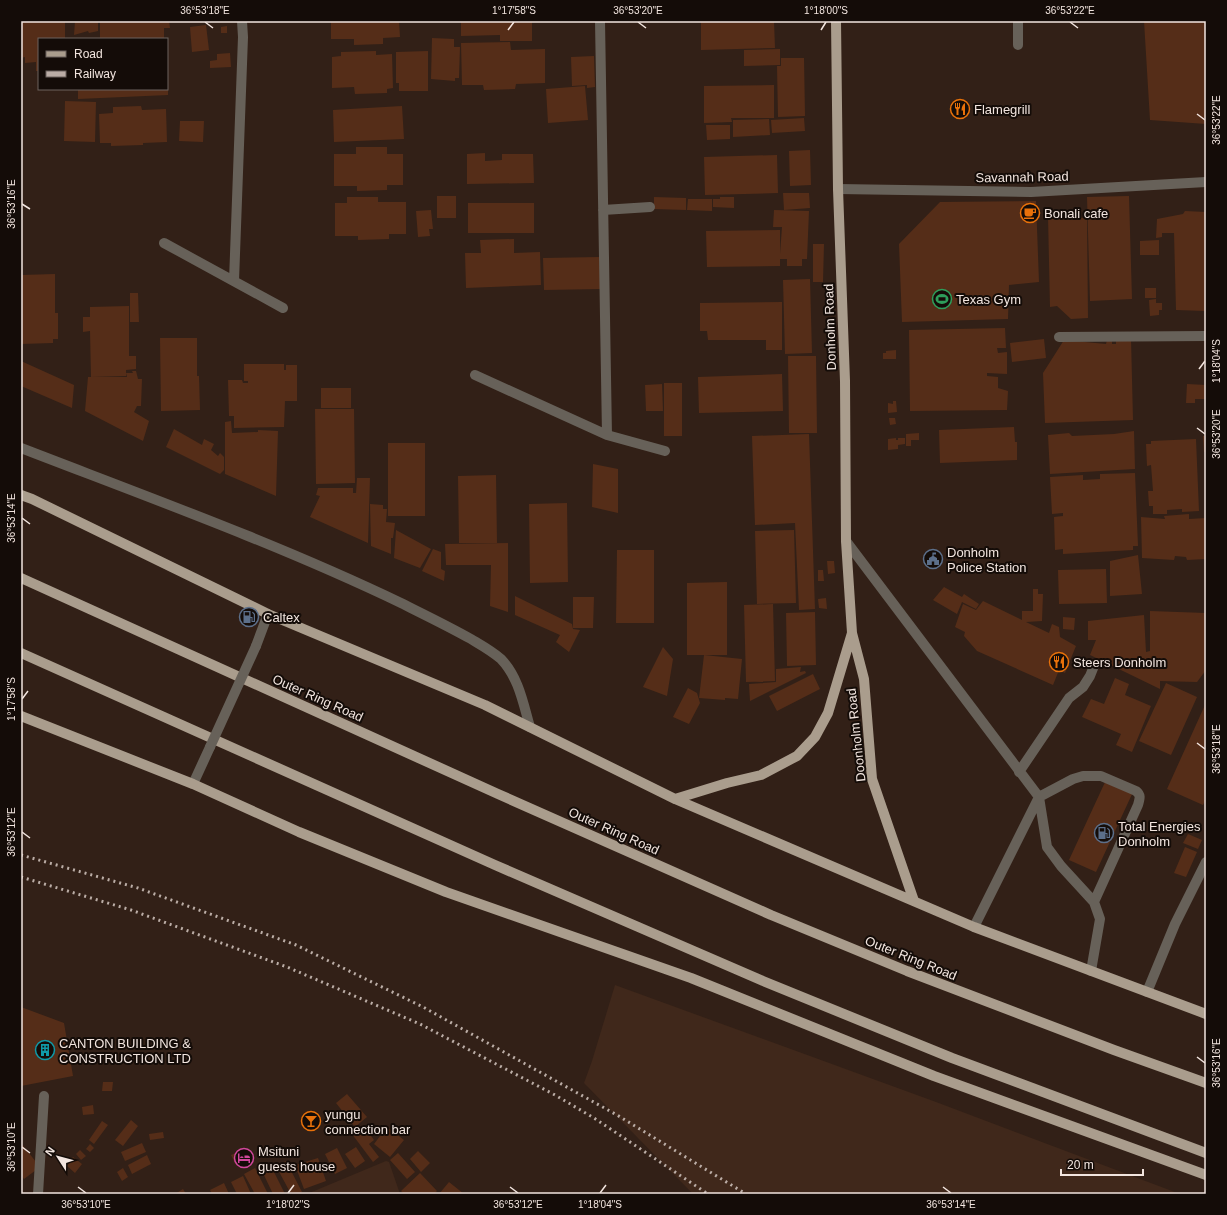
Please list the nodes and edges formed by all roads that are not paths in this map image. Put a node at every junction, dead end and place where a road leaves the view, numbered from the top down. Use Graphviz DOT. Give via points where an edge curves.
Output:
graph roads {
  1 [pos="242,21"];
  2 [pos="600,21"];
  3 [pos="836,21"];
  4 [pos="1018,21"];
  5 [pos="1018,45"];
  6 [pos="1206,182"];
  7 [pos="838,189"];
  8 [pos="650,207"];
  9 [pos="603,210"];
  10 [pos="164,243"];
  11 [pos="234,281"];
  12 [pos="283,308"];
  13 [pos="1206,336"];
  14 [pos="1059,337"];
  15 [pos="475,375"];
  16 [pos="607,434"];
  17 [pos="21,448"];
  18 [pos="665,451"];
  19 [pos="21,495"];
  20 [pos="846,541"];
  21 [pos="21,578"];
  22 [pos="268,614"];
  23 [pos="852,632"];
  24 [pos="21,654"];
  25 [pos="1094,666"];
  26 [pos="21,716"];
  27 [pos="530,727"];
  28 [pos="1019,772"];
  29 [pos="193,784"];
  30 [pos="1039,797"];
  31 [pos="675,799"];
  32 [pos="1206,862"];
  33 [pos="914,901"];
  34 [pos="1094,902"];
  35 [pos="974,926"];
  36 [pos="1091,971"];
  37 [pos="1147,992"];
  38 [pos="1206,1014"];
  39 [pos="1206,1083"];
  40 [pos="44,1096"];
  41 [pos="1206,1153"];
  42 [pos="1206,1175"];
  43 [pos="38,1194"];
  1 -- 11 [label="street"];
  2 -- 9 [label="street"];
  3 -- 7 [label="main road, Donholm Road"];
  4 -- 5 [label="street"];
  6 -- 7 [label="street, Savannah Road" via="1031,192"];
  7 -- 20 [label="main road, Donholm Road" via="845,381"];
  8 -- 9 [label="street"];
  9 -- 16 [label="street"];
  10 -- 11 [label="street"];
  11 -- 12 [label="street"];
  13 -- 14 [label="street"];
  15 -- 16 [label="street"];
  16 -- 18 [label="street"];
  17 -- 27 [label="street" via="285,552 445,624 485,647 500,658 510,670 518,684"];
  19 -- 22 [label="main road"];
  20 -- 23 [label="main road, Donholm Road"];
  20 -- 28 [label="street"];
  21 -- 39 [label="main road, Outer Ring Road" via="771,915 915,974"];
  22 -- 27 [label="main road" via="485,705"];
  22 -- 29 [label="street, bridge"];
  23 -- 31 [label="main road" via="828,713 815,737 797,756 761,775"];
  23 -- 33 [label="main road, Doonholm Road" via="864,679 872,779"];
  24 -- 41 [label="main road" via="763,981 952,1058"];
  25 -- 28 [label="street" via="1083,687 1069,698"];
  26 -- 29 [label="main road"];
  27 -- 31 [label="main road"];
  28 -- 30 [label="street"];
  29 -- 42 [label="main road" via="299,832 446,892 691,978 934,1076"];
  30 -- 34 [label="street" via="1047,846 1061,866"];
  30 -- 34 [label="street" via="1073,779 1096,775 1139,794 1138,804"];
  30 -- 35 [label="street"];
  31 -- 33 [label="main road"];
  32 -- 37 [label="street" via="1175,924"];
  33 -- 35 [label="main road"];
  34 -- 36 [label="street" via="1100,919"];
  35 -- 36 [label="main road"];
  36 -- 37 [label="main road"];
  37 -- 38 [label="main road"];
  40 -- 43 [label="street"];
}
